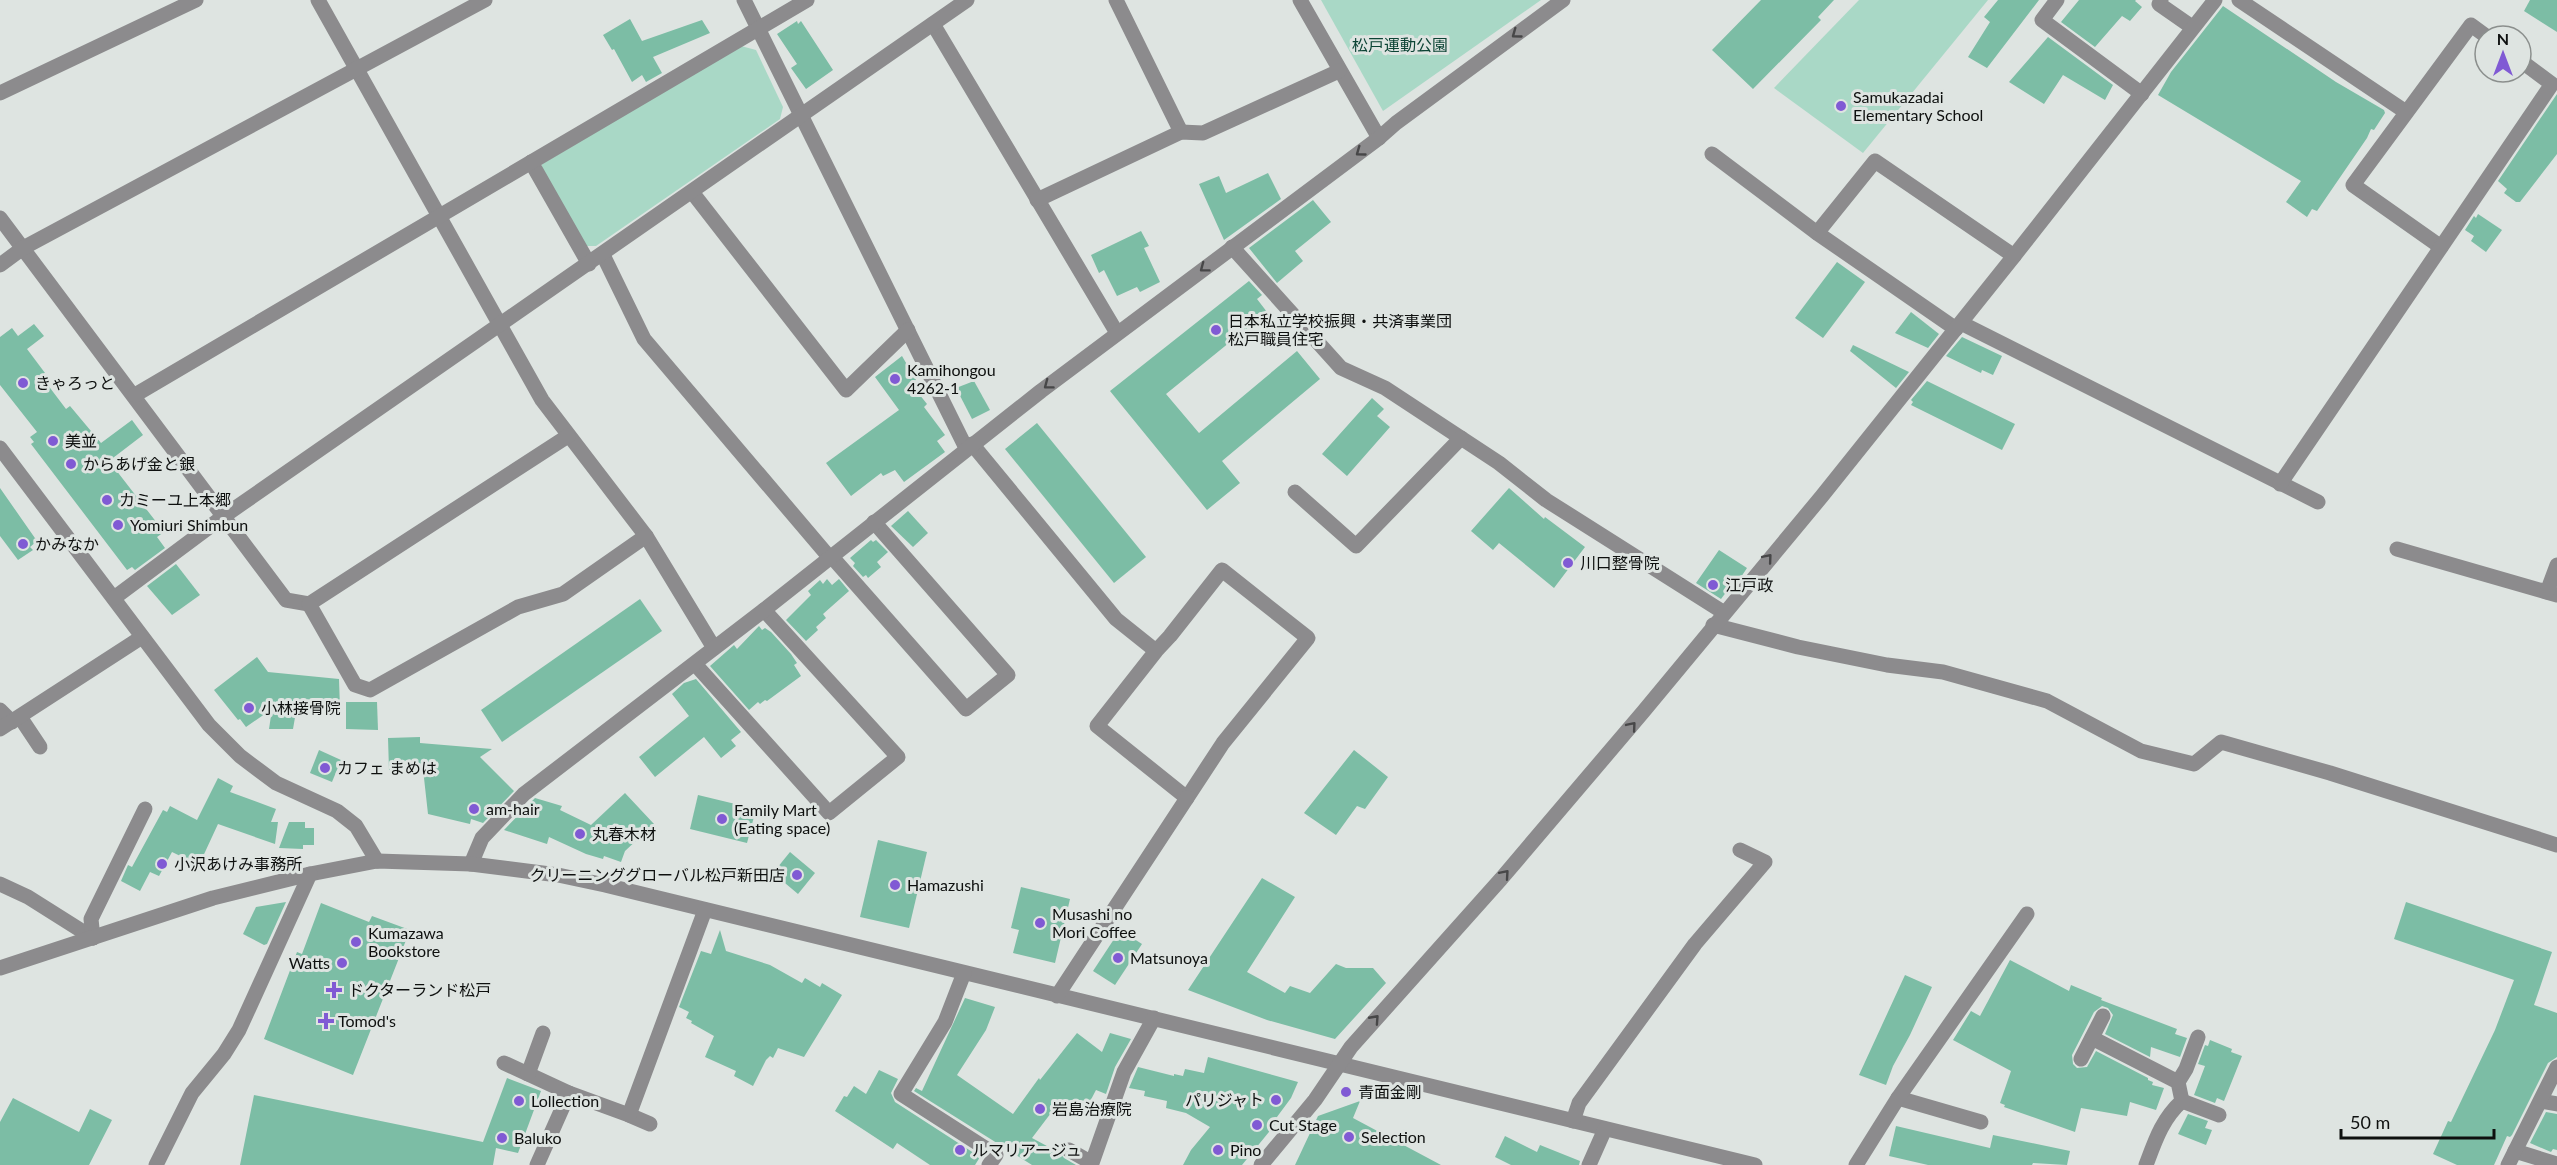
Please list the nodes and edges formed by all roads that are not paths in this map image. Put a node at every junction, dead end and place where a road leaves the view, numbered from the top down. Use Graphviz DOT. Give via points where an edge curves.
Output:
graph roads {
  1 [pos="196,0"];
  2 [pos="318,0"];
  3 [pos="485,0"];
  4 [pos="744,0"];
  5 [pos="807,0"];
  6 [pos="967,0"];
  7 [pos="1116,0"];
  8 [pos="1300,0"];
  9 [pos="1563,0"];
  10 [pos="2057,0"];
  11 [pos="2161,0"];
  12 [pos="2215,0"];
  13 [pos="2239,0"];
  14 [pos="933,24"];
  15 [pos="2473,26"];
  16 [pos="2192,27"];
  17 [pos="759,29"];
  18 [pos="356,70"];
  19 [pos="2533,70"];
  20 [pos="1339,71"];
  21 [pos="0,93"];
  22 [pos="2142,94"];
  23 [pos="2406,112"];
  24 [pos="801,115"];
  25 [pos="1181,132"];
  26 [pos="1379,138"];
  27 [pos="1712,154"];
  28 [pos="531,162"];
  29 [pos="692,192"];
  30 [pos="1037,200"];
  31 [pos="440,217"];
  32 [pos="0,218"];
  33 [pos="1817,232"];
  34 [pos="1232,247"];
  35 [pos="2442,247"];
  36 [pos="23,248"];
  37 [pos="603,255"];
  38 [pos="2014,256"];
  39 [pos="589,264"];
  40 [pos="0,265"];
  41 [pos="499,324"];
  42 [pos="1958,326"];
  43 [pos="908,330"];
  44 [pos="1117,333"];
  45 [pos="135,395"];
  46 [pos="568,436"];
  47 [pos="1461,438"];
  48 [pos="969,446"];
  49 [pos="0,448"];
  50 [pos="2280,484"];
  51 [pos="1295,492"];
  52 [pos="2318,502"];
  53 [pos="224,516"];
  54 [pos="874,522"];
  55 [pos="646,536"];
  56 [pos="2397,549"];
  57 [pos="831,558"];
  58 [pos="2557,565"];
  59 [pos="2552,593"];
  60 [pos="114,598"];
  61 [pos="309,604"];
  62 [pos="764,610"];
  63 [pos="1723,612"];
  64 [pos="1713,625"];
  65 [pos="142,637"];
  66 [pos="714,648"];
  67 [pos="1156,651"];
  68 [pos="695,664"];
  69 [pos="0,710"];
  70 [pos="11,722"];
  71 [pos="40,747"];
  72 [pos="1187,798"];
  73 [pos="145,809"];
  74 [pos="2557,844"];
  75 [pos="1740,850"];
  76 [pos="377,861"];
  77 [pos="471,864"];
  78 [pos="310,874"];
  79 [pos="0,884"];
  80 [pos="705,910"];
  81 [pos="2027,914"];
  82 [pos="93,938"];
  83 [pos="0,968"];
  84 [pos="964,973"];
  85 [pos="1057,996"];
  86 [pos="2103,1016"];
  87 [pos="1154,1018"];
  88 [pos="543,1033"];
  89 [pos="2198,1037"];
  90 [pos="2092,1038"];
  91 [pos="2081,1059"];
  92 [pos="504,1064"];
  93 [pos="1337,1064"];
  94 [pos="2557,1067"];
  95 [pos="528,1074"];
  96 [pos="2178,1082"];
  97 [pos="568,1093"];
  98 [pos="1898,1098"];
  99 [pos="2182,1101"];
  100 [pos="2541,1101"];
  101 [pos="2557,1104"];
  102 [pos="629,1114"];
  103 [pos="2219,1114"];
  104 [pos="1573,1121"];
  105 [pos="1981,1122"];
  106 [pos="650,1124"];
  107 [pos="1605,1129"];
  108 [pos="1069,1150"];
  109 [pos="2511,1158"];
  110 [pos="2557,1164"];
  111 [pos="156,1165"];
  112 [pos="537,1165"];
  113 [pos="989,1165"];
  114 [pos="1261,1165"];
  115 [pos="1588,1165"];
  116 [pos="1755,1165"];
  117 [pos="1856,1165"];
  118 [pos="2146,1165"];
  1 -- 21 [label="street"];
  2 -- 18 [label="street"];
  3 -- 18 [label="street"];
  4 -- 17 [label="street"];
  5 -- 17 [label="street"];
  6 -- 14 [label="street"];
  7 -- 25 [label="street"];
  8 -- 20 [label="street"];
  9 -- 26 [label="street, one-way"];
  10 -- 22 [label="street" via="2042,20"];
  11 -- 16 [label="street" via="2159,4"];
  12 -- 16 [label="street"];
  13 -- 23 [label="street"];
  14 -- 24 [label="street"];
  14 -- 30 [label="street"];
  15 -- 23 [label="street"];
  16 -- 22 [label="street"];
  17 -- 24 [label="street"];
  17 -- 28 [label="street"];
  18 -- 31 [label="street"];
  18 -- 36 [label="street"];
  19 -- 35 [label="street" via="2552,84"];
  20 -- 25 [label="street" via="1203,133"];
  20 -- 26 [label="street"];
  22 -- 38 [label="street"];
  23 -- 35 [label="street" via="2353,186"];
  24 -- 29 [label="street"];
  24 -- 43 [label="street"];
  25 -- 30 [label="street"];
  26 -- 34 [label="street, one-way"];
  27 -- 33 [label="street"];
  28 -- 31 [label="street"];
  28 -- 39 [label="street"];
  29 -- 37 [label="street"];
  29 -- 43 [label="street" via="846,390"];
  30 -- 44 [label="street"];
  31 -- 41 [label="street"];
  31 -- 45 [label="street"];
  32 -- 36 [label="street"];
  33 -- 38 [label="street" via="1875,161"];
  33 -- 42 [label="street"];
  34 -- 44 [label="street, one-way"];
  34 -- 47 [label="street" via="1341,368 1384,388"];
  35 -- 50 [label="street"];
  36 -- 40 [label="street"];
  36 -- 45 [label="street"];
  37 -- 39 [label="street"];
  37 -- 57 [label="street" via="644,339"];
  38 -- 42 [label="street"];
  39 -- 41 [label="street"];
  41 -- 46 [label="street" via="542,400"];
  41 -- 53 [label="street"];
  42 -- 50 [label="street"];
  63 -- 42 [label="street, one-way"];
  43 -- 48 [label="street"];
  44 -- 48 [label="street, one-way"];
  45 -- 53 [label="street"];
  46 -- 55 [label="street"];
  46 -- 61 [label="street"];
  47 -- 51 [label="street" via="1356,546"];
  47 -- 63 [label="street" via="1546,500"];
  48 -- 54 [label="street"];
  48 -- 67 [label="street" via="1116,619"];
  49 -- 60 [label="street"];
  50 -- 52 [label="street"];
  53 -- 60 [label="street"];
  53 -- 61 [label="street" via="286,600"];
  54 -- 57 [label="street"];
  54 -- 57 [label="street" via="1008,675 966,709"];
  55 -- 61 [label="street" via="563,594 518,607 370,690 355,685"];
  55 -- 66 [label="street"];
  56 -- 59 [label="street"];
  57 -- 62 [label="street"];
  58 -- 59 [label="street"];
  60 -- 65 [label="street"];
  62 -- 66 [label="street"];
  62 -- 68 [label="street" via="898,758 830,813"];
  63 -- 64 [label="street"];
  64 -- 74 [label="street" via="1798,648 1943,672 2048,701 2141,751 2194,764 2221,742"];
  93 -- 64 [label="street, one-way" via="1544,829"];
  65 -- 70 [label="street"];
  65 -- 76 [label="street" via="209,725 240,756 276,783 337,811 356,825"];
  66 -- 68 [label="street"];
  67 -- 72 [label="street" via="1097,726"];
  67 -- 72 [label="street" via="1222,570 1308,638 1223,743"];
  68 -- 77 [label="street" via="524,794 482,838"];
  69 -- 70 [label="street"];
  70 -- 71 [label="street"];
  72 -- 85 [label="street"];
  73 -- 82 [label="street" via="91,919"];
  75 -- 104 [label="street" via="1765,862 1695,944 1580,1103"];
  76 -- 77 [label="street"];
  76 -- 78 [label="street"];
  77 -- 80 [label="street" via="558,875"];
  78 -- 82 [label="street" via="213,898"];
  78 -- 111 [label="street" via="239,1030 192,1093"];
  79 -- 82 [label="street"];
  80 -- 84 [label="street"];
  80 -- 102 [label="street"];
  81 -- 98 [label="street"];
  82 -- 83 [label="street"];
  84 -- 85 [label="street"];
  84 -- 113 [label="street" via="945,1022 901,1094 996,1155"];
  85 -- 87 [label="street"];
  86 -- 90 [label="street"];
  87 -- 93 [label="street"];
  87 -- 108 [label="street" via="1124,1072 1092,1163"];
  88 -- 95 [label="street"];
  89 -- 96 [label="street"];
  90 -- 91 [label="street"];
  90 -- 96 [label="street"];
  92 -- 95 [label="street"];
  93 -- 104 [label="street"];
  93 -- 114 [label="street" via="1315,1100"];
  94 -- 100 [label="street"];
  95 -- 97 [label="street"];
  96 -- 99 [label="street"];
  97 -- 102 [label="street"];
  97 -- 112 [label="street"];
  98 -- 105 [label="street"];
  98 -- 117 [label="street"];
  99 -- 103 [label="street"];
  99 -- 118 [label="street" via="2158,1131"];
  100 -- 101 [label="street"];
  100 -- 109 [label="street"];
  102 -- 106 [label="street"];
  104 -- 107 [label="street"];
  107 -- 115 [label="street"];
  107 -- 116 [label="street"];
  109 -- 110 [label="street"];
}
